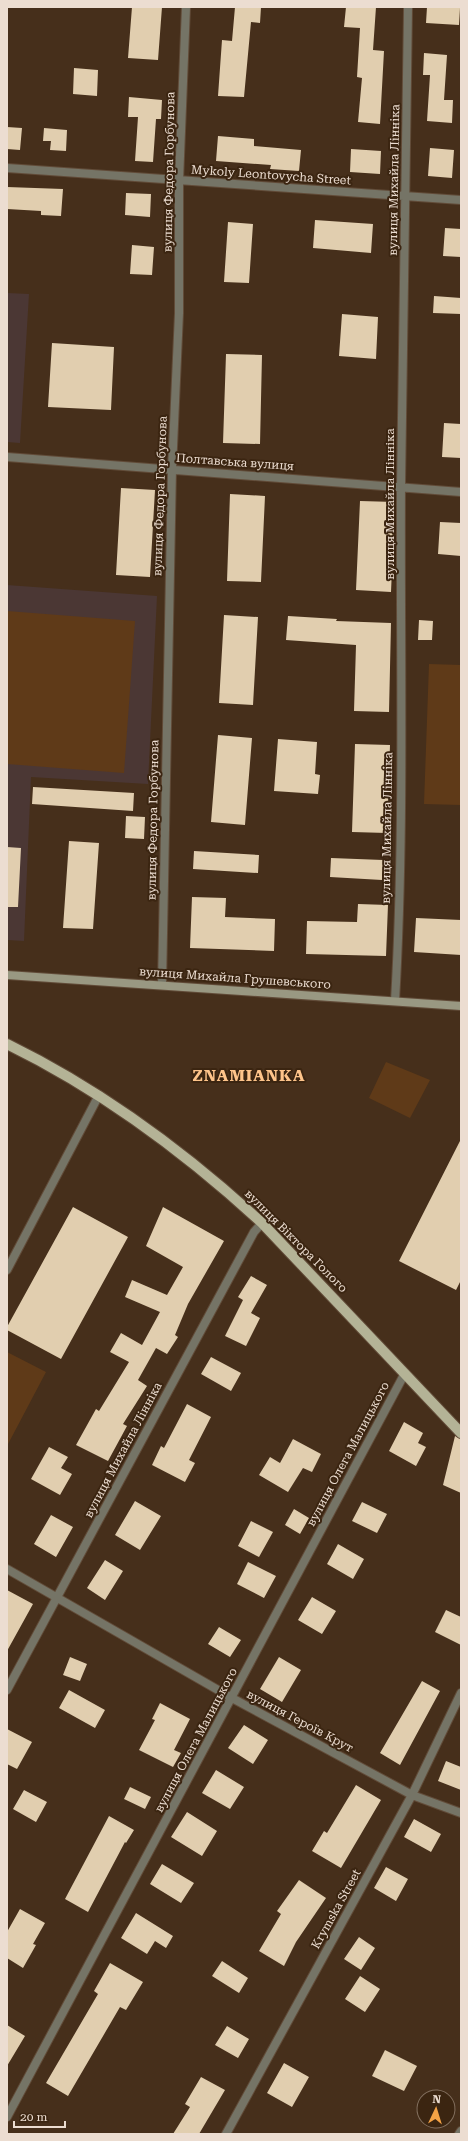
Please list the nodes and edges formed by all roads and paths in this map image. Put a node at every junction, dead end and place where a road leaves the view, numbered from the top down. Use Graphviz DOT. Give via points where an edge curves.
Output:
graph roads {
  1 [pos="186,7"];
  2 [pos="408,7"];
  3 [pos="7,168"];
  4 [pos="179,181"];
  5 [pos="406,196"];
  6 [pos="461,200"];
  7 [pos="7,457"];
  8 [pos="172,469"];
  9 [pos="401,486"];
  10 [pos="461,492"];
  11 [pos="7,975"];
  12 [pos="162,985"];
  13 [pos="395,1001"];
  14 [pos="461,1006"];
  15 [pos="7,1044"];
  16 [pos="99,1095"];
  17 [pos="262,1223"];
  18 [pos="7,1270"];
  19 [pos="405,1373"];
  20 [pos="461,1433"];
  21 [pos="7,1569"];
  22 [pos="58,1597"];
  23 [pos="7,1690"];
  24 [pos="461,1692"];
  25 [pos="232,1698"];
  26 [pos="412,1795"];
  27 [pos="461,1814"];
  28 [pos="7,2117"];
  29 [pos="461,2131"];
  30 [pos="226,2134"];
  31 [pos="459,2134"];
  1 -- 4 [label="street, вулиця Федора Горбунова"];
  2 -- 5 [label="street, вулиця Михайла Лінніка"];
  3 -- 4 [label="street, Mykoly Leontovycha Street"];
  4 -- 5 [label="street, Mykoly Leontovycha Street"];
  4 -- 8 [label="street, вулиця Федора Горбунова" via="179,313"];
  5 -- 6 [label="street, Mykoly Leontovycha Street"];
  5 -- 9 [label="street, вулиця Михайла Лінніка"];
  7 -- 8 [label="street, Полтавська вулиця"];
  8 -- 9 [label="street, Полтавська вулиця"];
  8 -- 12 [label="street, вулиця Федора Горбунова"];
  9 -- 10 [label="street, Полтавська вулиця"];
  9 -- 13 [label="street, вулиця Михайла Лінніка" via="402,655"];
  11 -- 12 [label="main road, вулиця Михайла Грушевського"];
  12 -- 13 [label="main road, вулиця Михайла Грушевського"];
  13 -- 14 [label="main road, вулиця Михайла Грушевського"];
  15 -- 16 [label="main road, вулиця Віктора Голого"];
  16 -- 17 [label="main road, вулиця Віктора Голого" via="166,1142 236,1198"];
  16 -- 18 [label="street"];
  17 -- 19 [label="main road, вулиця Віктора Голого"];
  17 -- 22 [label="street, вулиця Михайла Лінніка" via="254,1232"];
  19 -- 20 [label="main road, вулиця Віктора Голого"];
  19 -- 25 [label="street, вулиця Олега Малицького"];
  21 -- 22 [label="street, вулиця Героїв Крут"];
  22 -- 23 [label="street, вулиця Михайла Лінніка"];
  22 -- 25 [label="street, вулиця Героїв Крут"];
  24 -- 26 [label="street, Krymska Street"];
  25 -- 26 [label="street, вулиця Героїв Крут"];
  25 -- 28 [label="street, вулиця Олега Малицького"];
  26 -- 27 [label="street, вулиця Героїв Крут"];
  26 -- 30 [label="street, Krymska Street"];
  29 -- 31 [label="street"];
}
